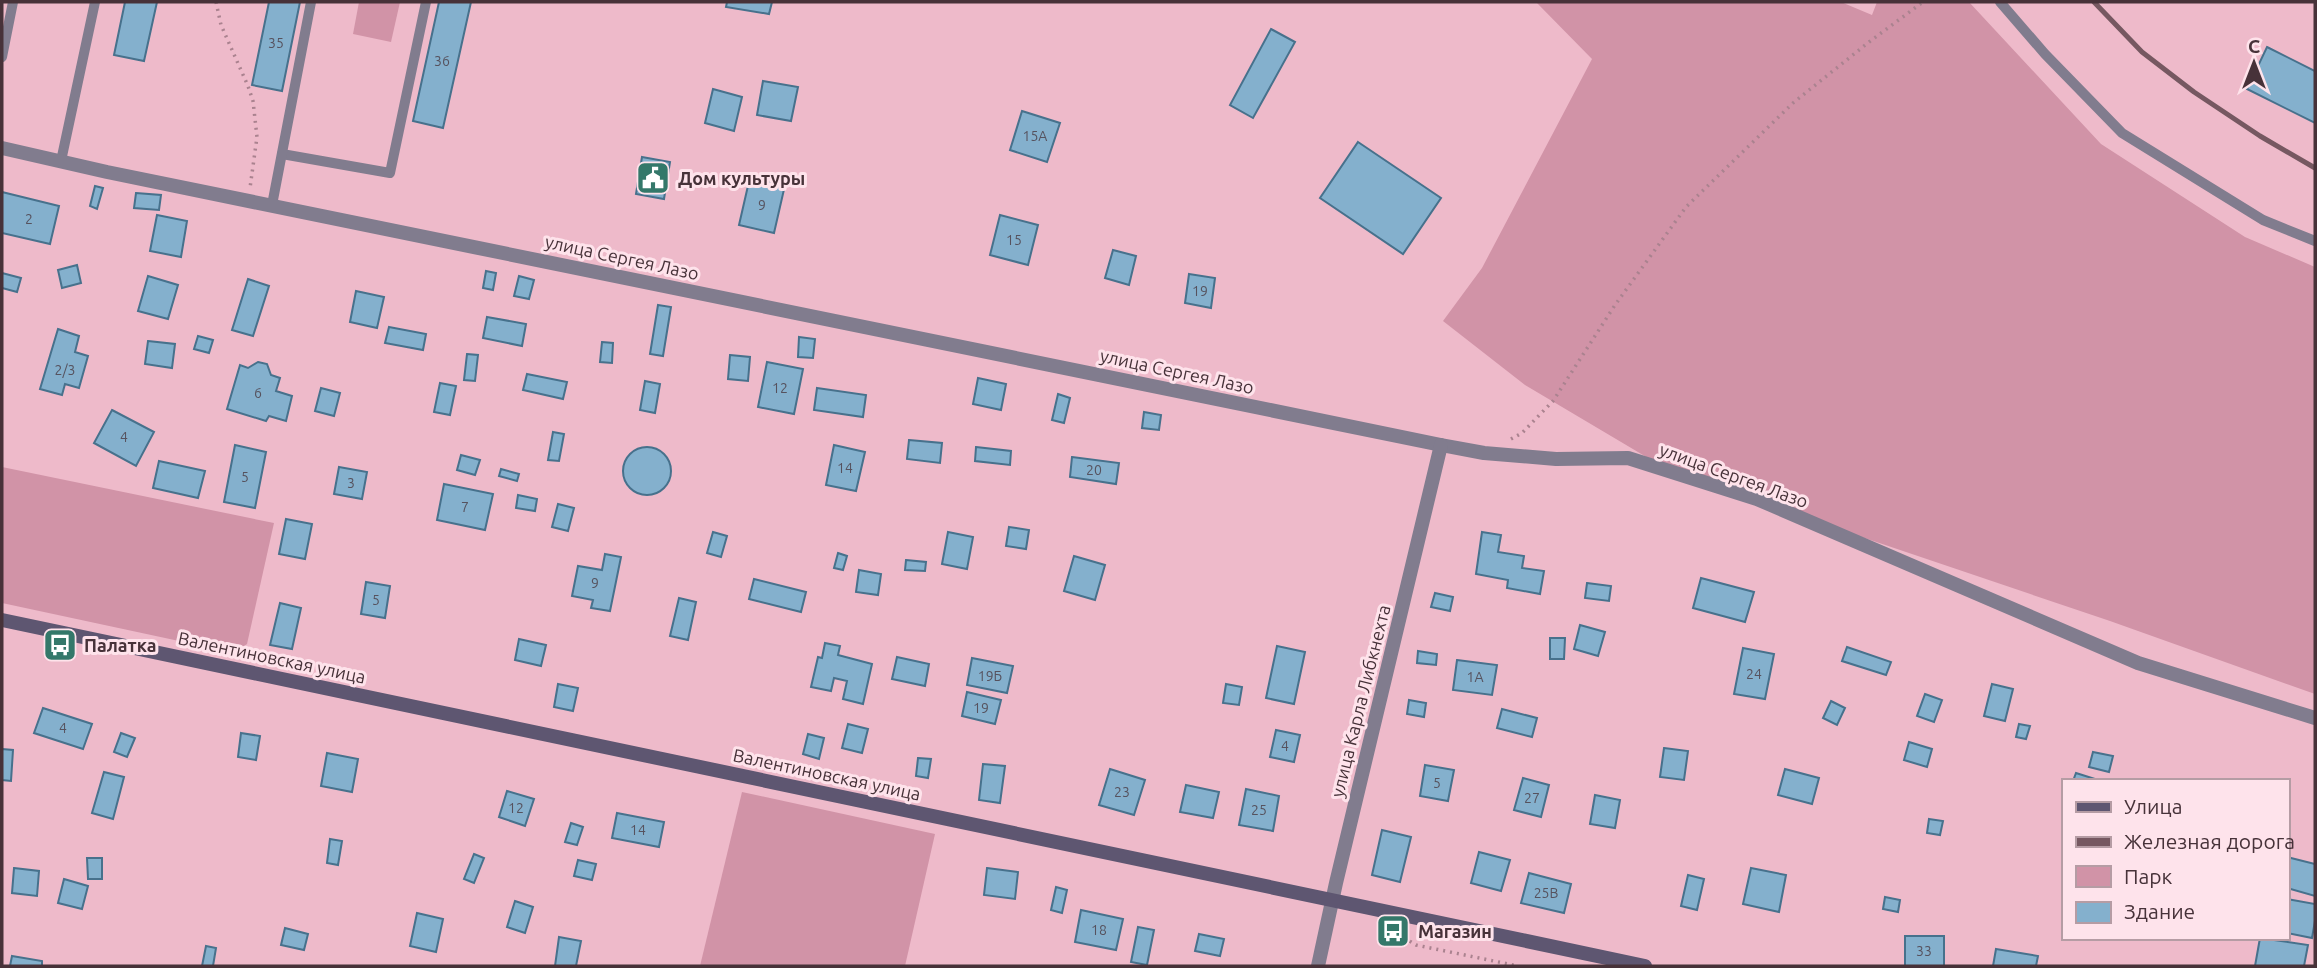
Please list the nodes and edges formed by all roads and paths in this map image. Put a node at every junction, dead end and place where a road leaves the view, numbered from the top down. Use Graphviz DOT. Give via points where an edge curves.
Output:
graph roads {
  1 [pos="13,2"];
  2 [pos="95,2"];
  3 [pos="216,2"];
  4 [pos="311,2"];
  5 [pos="426,2"];
  6 [pos="1923,2"];
  7 [pos="2000,2"];
  8 [pos="2,57"];
  9 [pos="2,148"];
  10 [pos="282,154"];
  11 [pos="61,161"];
  12 [pos="249,200"];
  13 [pos="272,205"];
  14 [pos="2315,241"];
  15 [pos="1441,445"];
  16 [pos="1483,453"];
  17 [pos="2,620"];
  18 [pos="2315,718"];
  19 [pos="1332,899"];
  20 [pos="1393,931"];
  21 [pos="1318,966"];
  22 [pos="1518,966"];
  23 [pos="1645,966"];
  1 -- 8 [label="lane"];
  2 -- 11 [label="lane"];
  3 -- 12 [label="path" via="256,120"];
  4 -- 10 [label="lane"];
  5 -- 10 [label="lane" via="390,173"];
  6 -- 16 [label="path" via="1793,103 1686,207 1553,401 1522,433"];
  7 -- 14 [label="lane" via="2122,133 2263,220"];
  9 -- 11 [label="street, улица Сергея Лазо"];
  10 -- 13 [label="lane"];
  11 -- 12 [label="street, улица Сергея Лазо"];
  12 -- 13 [label="street, улица Сергея Лазо"];
  13 -- 15 [label="street, улица Сергея Лазо"];
  15 -- 16 [label="street, улица Сергея Лазо"];
  15 -- 19 [label="street, улица Карла Либкнехта"];
  16 -- 18 [label="street, улица Сергея Лазо" via="1628,458 1757,499 2138,663"];
  17 -- 19 [label="main road, Валентиновская улица"];
  19 -- 21 [label="street, улица Карла Либкнехта"];
  19 -- 23 [label="main road, Валентиновская улица"];
  20 -- 22 [label="path" via="1416,945"];
}
